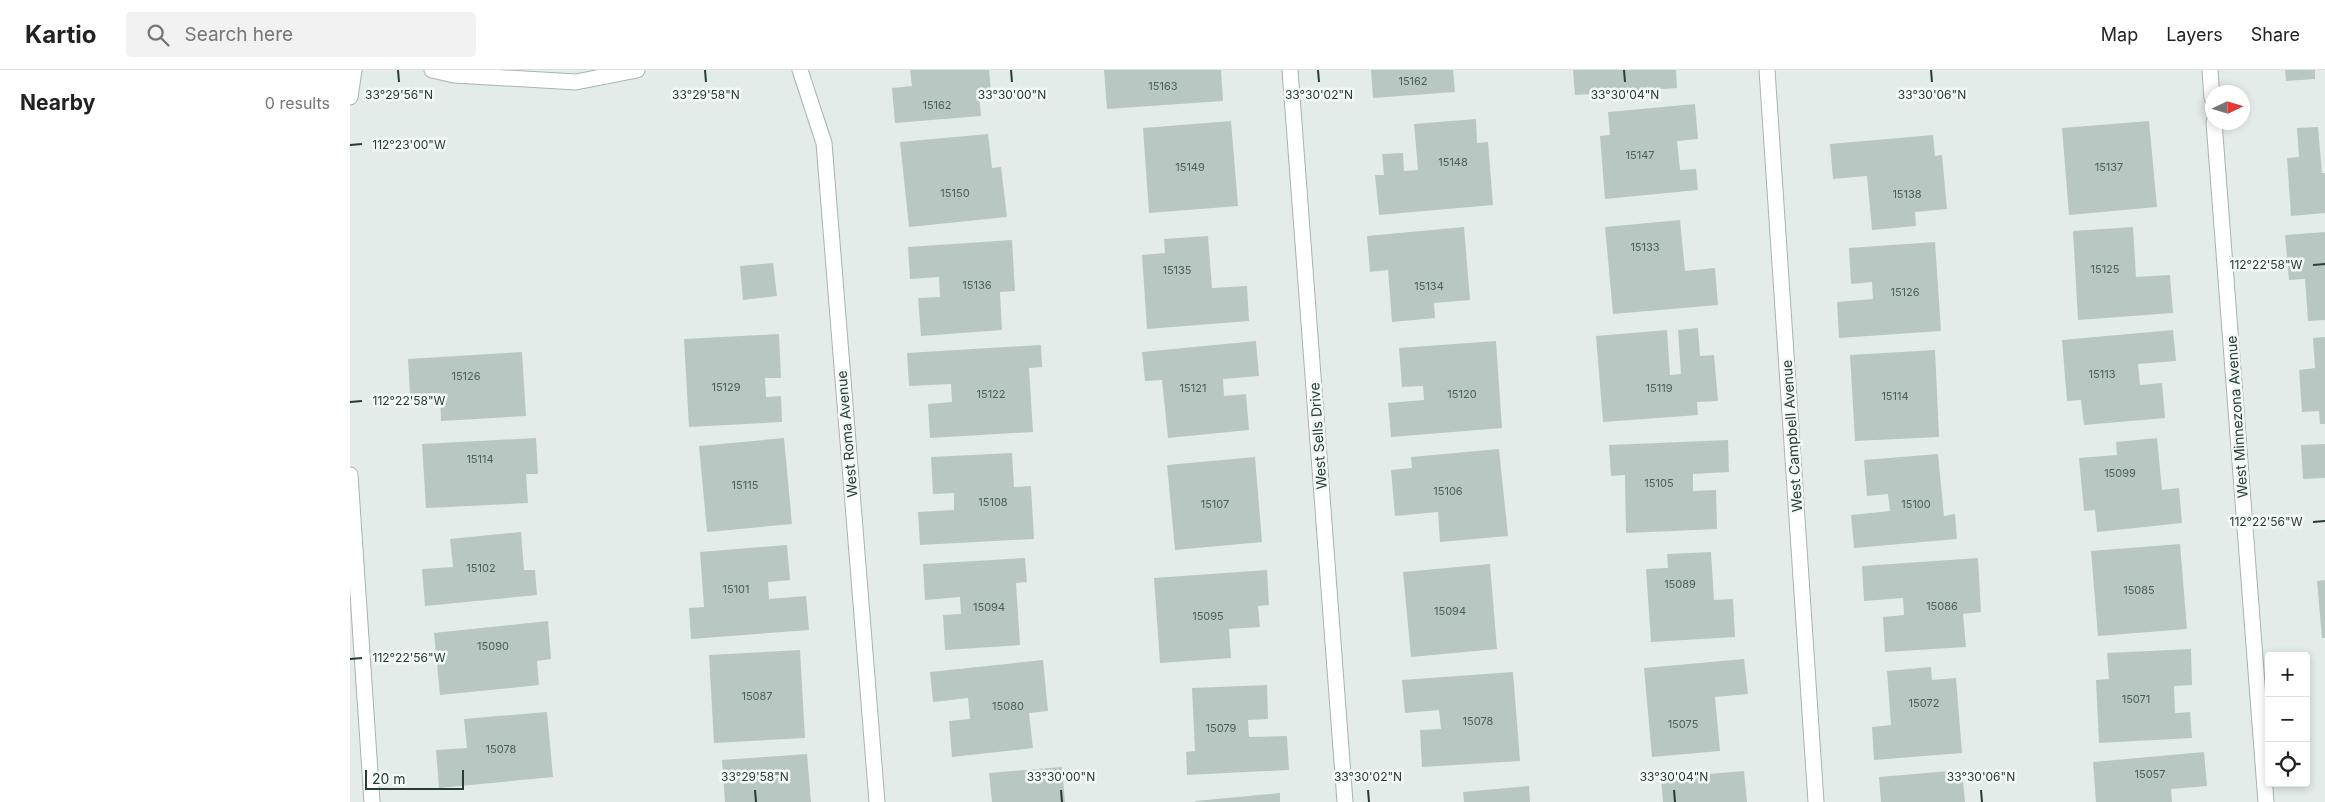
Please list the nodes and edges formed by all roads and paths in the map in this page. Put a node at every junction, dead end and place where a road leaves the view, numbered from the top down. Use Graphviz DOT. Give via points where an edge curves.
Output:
graph roads {
  1 [pos="354,70"];
  2 [pos="432,70"];
  3 [pos="637,70"];
  4 [pos="800,70"];
  5 [pos="1290,70"];
  6 [pos="1767,70"];
  7 [pos="2210,70"];
  8 [pos="575,76"];
  9 [pos="2211,85"];
  10 [pos="350,97"];
  11 [pos="2215,130"];
  12 [pos="350,475"];
  13 [pos="372,802"];
  14 [pos="877,802"];
  15 [pos="1345,802"];
  16 [pos="1816,802"];
  17 [pos="2266,802"];
  1 -- 10 [label="street"];
  2 -- 8 [label="street" via="454,75"];
  3 -- 8 [label="street"];
  4 -- 14 [label="street, West Roma Avenue" via="824,143"];
  5 -- 15 [label="street, West Sells Drive"];
  6 -- 16 [label="street, West Campbell Avenue"];
  7 -- 9 [label="street"];
  11 -- 17 [label="street, West Minnezona Avenue"];
  12 -- 13 [label="street"];
}
